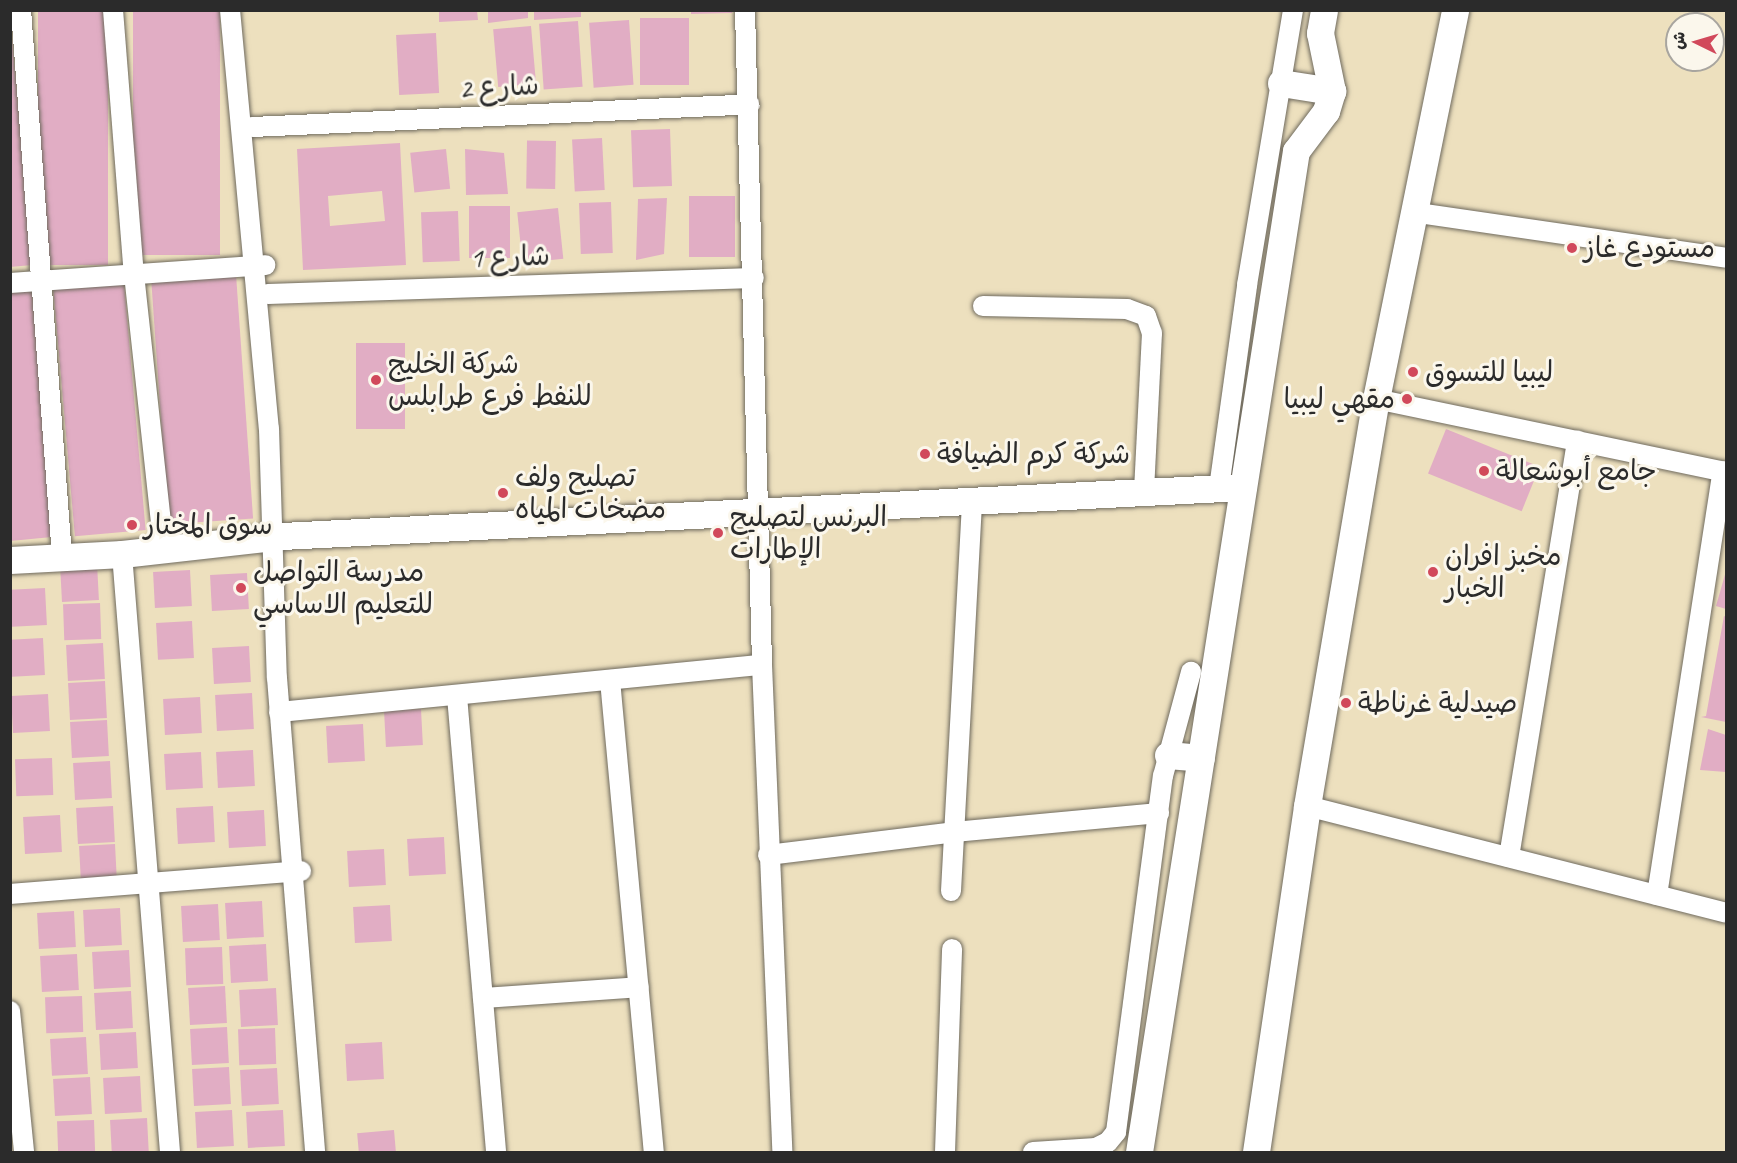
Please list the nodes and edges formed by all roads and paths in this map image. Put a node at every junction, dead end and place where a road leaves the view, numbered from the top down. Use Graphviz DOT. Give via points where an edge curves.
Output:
graph roads {
  1 [pos="21,10"];
  2 [pos="113,10"];
  3 [pos="230,10"];
  4 [pos="242,10"];
  5 [pos="745,10"];
  6 [pos="1293,10"];
  7 [pos="1324,10"];
  8 [pos="1455,10"];
  9 [pos="1281,83"];
  10 [pos="1332,91"];
  11 [pos="749,104"];
  12 [pos="252,127"];
  13 [pos="1412,212"];
  14 [pos="1726,258"];
  15 [pos="259,266"];
  16 [pos="134,274"];
  17 [pos="754,278"];
  18 [pos="42,281"];
  19 [pos="10,283"];
  20 [pos="268,294"];
  21 [pos="983,306"];
  22 [pos="1376,399"];
  23 [pos="1577,441"];
  24 [pos="1725,471"];
  25 [pos="1231,488"];
  26 [pos="1144,490"];
  27 [pos="972,499"];
  28 [pos="759,512"];
  29 [pos="277,537"];
  30 [pos="164,550"];
  31 [pos="122,554"];
  32 [pos="62,556"];
  33 [pos="10,560"];
  34 [pos="762,665"];
  35 [pos="1191,672"];
  36 [pos="610,680"];
  37 [pos="457,696"];
  38 [pos="284,711"];
  39 [pos="1168,755"];
  40 [pos="1201,758"];
  41 [pos="1307,806"];
  42 [pos="1159,813"];
  43 [pos="954,832"];
  44 [pos="768,855"];
  45 [pos="1509,857"];
  46 [pos="295,871"];
  47 [pos="147,882"];
  48 [pos="951,891"];
  49 [pos="10,894"];
  50 [pos="1658,895"];
  51 [pos="1726,913"];
  52 [pos="952,949"];
  53 [pos="639,987"];
  54 [pos="483,998"];
  55 [pos="10,1011"];
  56 [pos="24,1152"];
  57 [pos="170,1152"];
  58 [pos="315,1152"];
  59 [pos="324,1152"];
  60 [pos="496,1152"];
  61 [pos="654,1152"];
  62 [pos="782,1152"];
  63 [pos="945,1152"];
  64 [pos="1033,1152"];
  65 [pos="1139,1152"];
  66 [pos="1256,1152"];
  1 -- 18 [label="street"];
  2 -- 16 [label="street"];
  3 -- 15 [label="street"];
  4 -- 12 [label="street"];
  5 -- 11 [label="street"];
  6 -- 9 [label="street"];
  7 -- 10 [label="street" via="1320,33"];
  8 -- 13 [label="street"];
  9 -- 10 [label="street"];
  9 -- 25 [label="street"];
  10 -- 25 [label="street" via="1326,111 1296,152"];
  11 -- 12 [label="street, شارع 2"];
  11 -- 17 [label="street"];
  12 -- 15 [label="street"];
  13 -- 14 [label="street"];
  13 -- 22 [label="street"];
  15 -- 16 [label="street"];
  15 -- 20 [label="street"];
  15 -- 29 [label="street"];
  16 -- 18 [label="street"];
  16 -- 30 [label="street"];
  17 -- 20 [label="street, شارع 1"];
  17 -- 28 [label="street"];
  18 -- 19 [label="street"];
  18 -- 32 [label="street"];
  20 -- 29 [label="street" via="277,393"];
  21 -- 26 [label="street" via="1127,309 1146,316 1152,333"];
  22 -- 23 [label="street"];
  22 -- 41 [label="street"];
  23 -- 24 [label="street"];
  23 -- 45 [label="street"];
  24 -- 50 [label="street"];
  25 -- 26 [label="street"];
  25 -- 40 [label="street"];
  26 -- 27 [label="street"];
  27 -- 28 [label="street"];
  27 -- 43 [label="street"];
  28 -- 29 [label="street"];
  28 -- 34 [label="street"];
  29 -- 30 [label="street"];
  29 -- 38 [label="street"];
  30 -- 31 [label="street"];
  31 -- 32 [label="street"];
  31 -- 47 [label="street"];
  32 -- 33 [label="street"];
  34 -- 36 [label="street"];
  34 -- 44 [label="street"];
  35 -- 39 [label="street"];
  36 -- 37 [label="street"];
  36 -- 53 [label="street"];
  37 -- 38 [label="street"];
  37 -- 54 [label="street"];
  38 -- 46 [label="street"];
  39 -- 40 [label="street"];
  39 -- 42 [label="street"];
  40 -- 65 [label="street"];
  41 -- 45 [label="street"];
  41 -- 66 [label="street"];
  42 -- 43 [label="street"];
  42 -- 64 [label="street" via="1116,1132 1096,1148"];
  43 -- 44 [label="street"];
  43 -- 48 [label="street"];
  44 -- 62 [label="street"];
  45 -- 50 [label="street"];
  46 -- 47 [label="street"];
  46 -- 58 [label="street"];
  46 -- 59 [label="street"];
  47 -- 49 [label="street"];
  47 -- 57 [label="street"];
  50 -- 51 [label="street"];
  52 -- 63 [label="street"];
  53 -- 54 [label="street"];
  53 -- 61 [label="street"];
  54 -- 60 [label="street"];
  55 -- 56 [label="street"];
}
